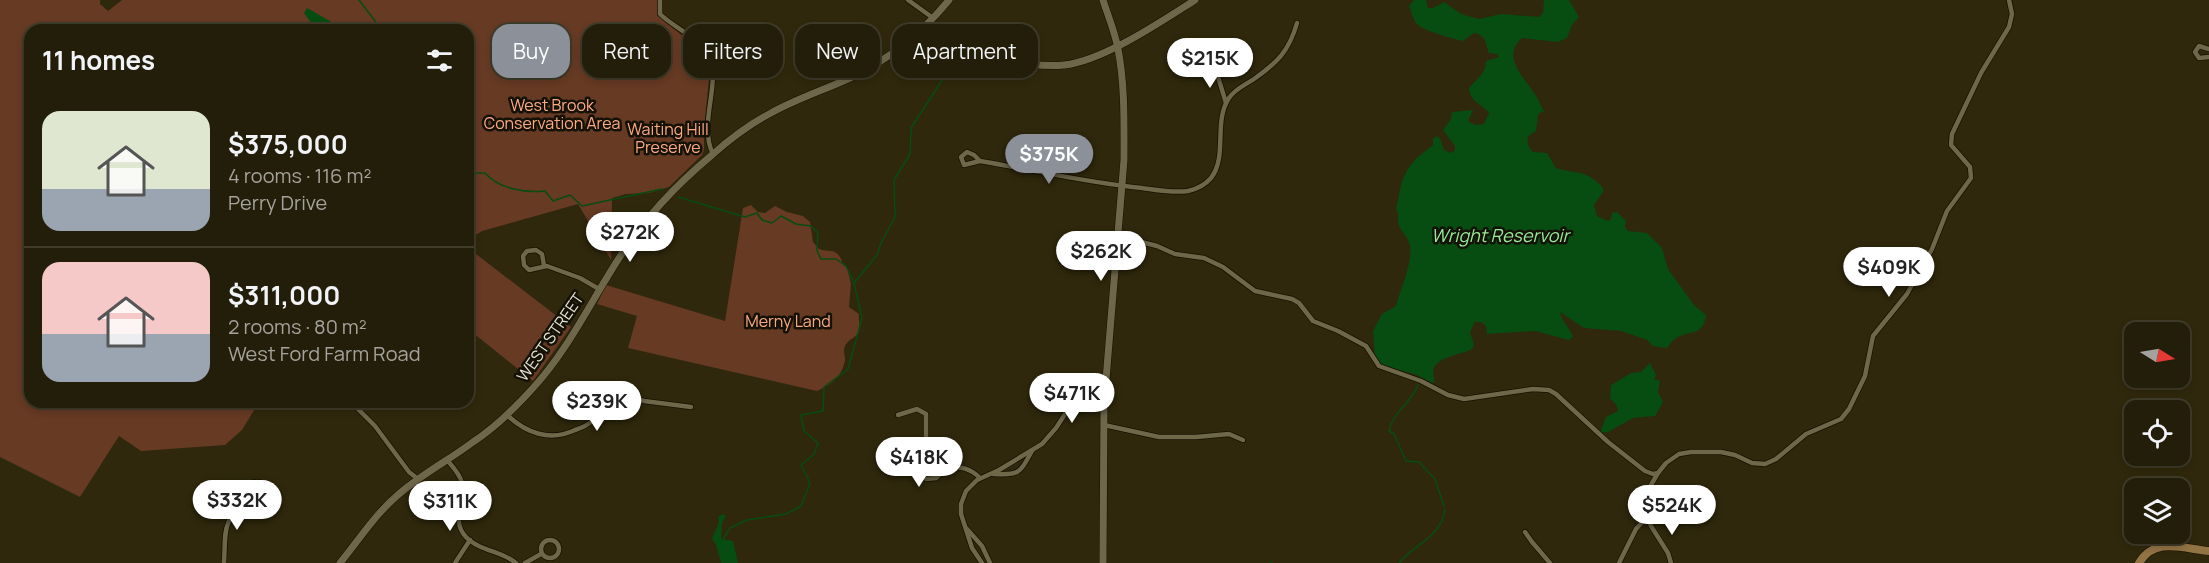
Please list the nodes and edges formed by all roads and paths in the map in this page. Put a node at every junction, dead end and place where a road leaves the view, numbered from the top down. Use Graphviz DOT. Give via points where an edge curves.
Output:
graph roads {
  1 [pos="660,0"];
  2 [pos="908,0"];
  3 [pos="949,0"];
  4 [pos="1103,0"];
  5 [pos="1195,0"];
  6 [pos="2009,0"];
  7 [pos="933,18"];
  8 [pos="1297,23"];
  9 [pos="927,24"];
  10 [pos="1118,46"];
  11 [pos="2209,49"];
  12 [pos="892,53"];
  13 [pos="2209,57"];
  14 [pos="1038,64"];
  15 [pos="1215,67"];
  16 [pos="1226,103"];
  17 [pos="713,154"];
  18 [pos="980,161"];
  19 [pos="1122,186"];
  20 [pos="1117,236"];
  21 [pos="544,266"];
  22 [pos="600,289"];
  23 [pos="1106,379"];
  24 [pos="691,407"];
  25 [pos="357,408"];
  26 [pos="507,415"];
  27 [pos="898,415"];
  28 [pos="1104,424"];
  29 [pos="1244,440"];
  30 [pos="1032,451"];
  31 [pos="930,459"];
  32 [pos="447,460"];
  33 [pos="948,466"];
  34 [pos="1658,473"];
  35 [pos="990,474"];
  36 [pos="980,478"];
  37 [pos="418,479"];
  38 [pos="249,499"];
  39 [pos="1647,517"];
  40 [pos="965,527"];
  41 [pos="1525,531"];
  42 [pos="470,540"];
  43 [pos="2164,546"];
  44 [pos="2209,551"];
  45 [pos="541,555"];
  46 [pos="1104,561"];
  47 [pos="224,563"];
  48 [pos="340,563"];
  49 [pos="455,563"];
  50 [pos="516,563"];
  51 [pos="525,563"];
  52 [pos="982,563"];
  53 [pos="990,563"];
  54 [pos="1550,563"];
  55 [pos="1618,563"];
  56 [pos="1671,563"];
  57 [pos="2139,563"];
  1 -- 17 [label="street" via="660,14 701,45 712,64 707,132"];
  2 -- 7 [label="street"];
  3 -- 7 [label="main road, WEST STREET"];
  4 -- 10 [label="main road"];
  5 -- 10 [label="main road"];
  6 -- 34 [label="street" via="2009,27 1981,73 1952,134 1951,145 1970,167 1971,178 1947,211 1907,294 1873,336 1865,376 1845,415 1799,438 1765,464 1721,452 1698,451 1679,454"];
  7 -- 9 [label="main road, WEST STREET"];
  8 -- 16 [label="street" via="1284,54"];
  10 -- 14 [label="main road" via="1076,63"];
  10 -- 19 [label="main road" via="1124,105"];
  11 -- 13 [label="street" via="2199,46 2195,52 2199,58"];
  12 -- 17 [label="main road, WEST STREET" via="852,77 758,120"];
  15 -- 16 [label="street"];
  16 -- 19 [label="street" via="1217,165 1204,184 1185,191"];
  17 -- 22 [label="main road, WEST STREET" via="649,217"];
  18 -- 19 [label="street"];
  19 -- 20 [label="main road"];
  20 -- 23 [label="main road"];
  20 -- 34 [label="street" via="1212,261 1255,291 1292,299 1313,321 1362,343 1383,369 1448,395 1472,399 1533,389 1552,392 1616,449 1645,471"];
  21 -- 21 [label="street" via="529,270 523,256 536,250 542,254"];
  21 -- 22 [label="street"];
  22 -- 26 [label="main road, WEST STREET" via="550,367"];
  23 -- 28 [label="main road"];
  23 -- 30 [label="street" via="1085,387 1051,434"];
  24 -- 26 [label="street" via="623,395 606,404 589,424 556,436 530,431"];
  25 -- 37 [label="street"];
  26 -- 32 [label="main road, WEST STREET"];
  27 -- 31 [label="street" via="917,409 926,414"];
  28 -- 29 [label="street" via="1159,437 1229,434"];
  28 -- 46 [label="main road"];
  30 -- 35 [label="street"];
  30 -- 35 [label="street" via="1015,474"];
  31 -- 33 [label="street"];
  31 -- 33 [label="street" via="923,467 926,479 936,478"];
  32 -- 37 [label="main road, WEST STREET"];
  32 -- 42 [label="street" via="462,483 459,522"];
  33 -- 36 [label="street" via="971,469"];
  34 -- 39 [label="street" via="1645,496"];
  35 -- 36 [label="street"];
  36 -- 40 [label="street" via="970,485 963,498 961,514"];
  37 -- 48 [label="main road, WEST STREET" via="386,506"];
  38 -- 38 [label="street" via="263,500 267,491 264,485 251,484 247,489"];
  38 -- 47 [label="street" via="228,520"];
  39 -- 55 [label="street"];
  39 -- 56 [label="street"];
  40 -- 52 [label="street"];
  40 -- 53 [label="street" via="978,540"];
  41 -- 54 [label="street"];
  42 -- 49 [label="street"];
  42 -- 50 [label="street"];
  43 -- 44 [label="main road"];
  43 -- 57 [label="main road" via="2152,549"];
  45 -- 45 [label="street" via="546,541 553,540 559,545 559,554 554,558"];
  45 -- 51 [label="street"];
}
